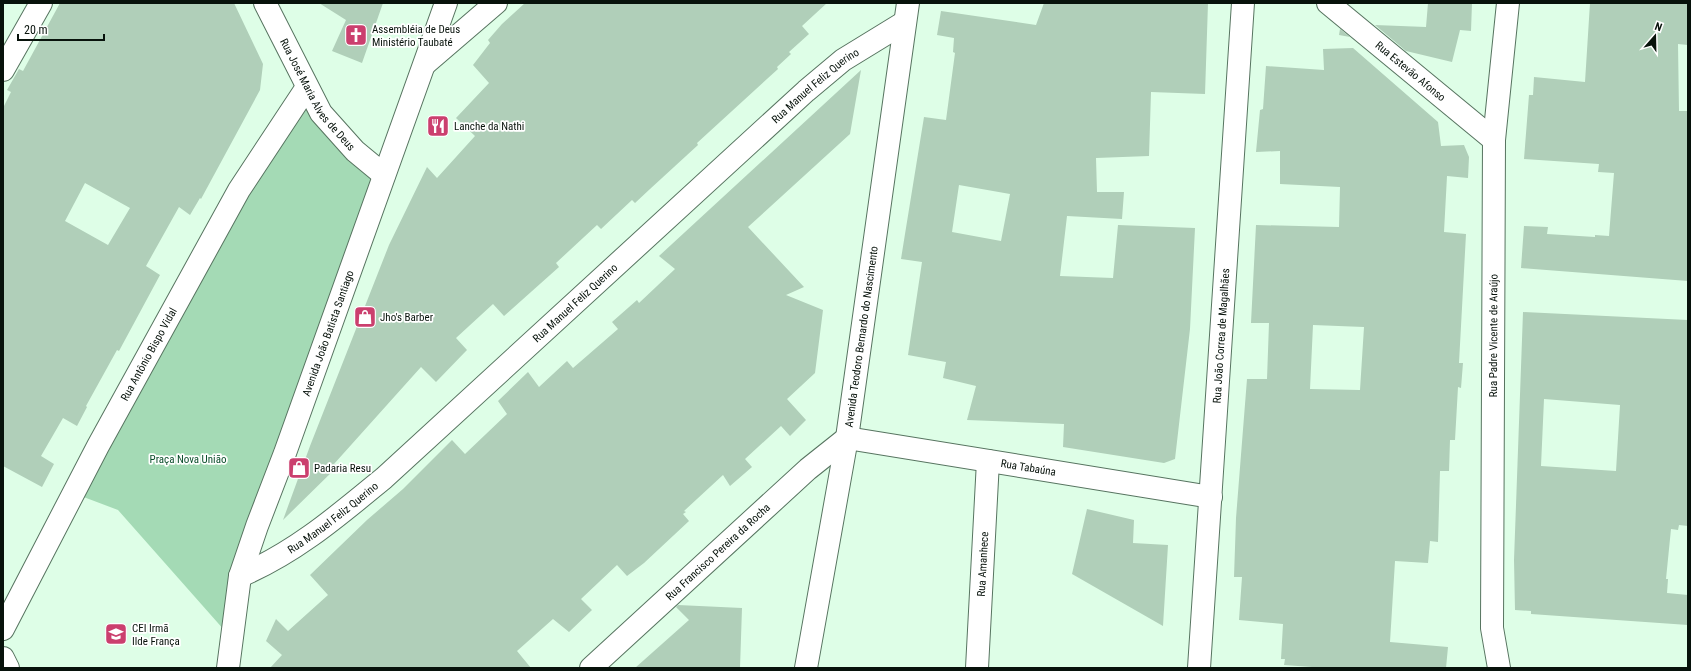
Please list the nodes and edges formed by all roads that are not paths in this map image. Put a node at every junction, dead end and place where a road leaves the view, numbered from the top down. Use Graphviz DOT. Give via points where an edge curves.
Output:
graph roads {
  1 [pos="41,3"];
  2 [pos="264,3"];
  3 [pos="446,3"];
  4 [pos="496,3"];
  5 [pos="1243,3"];
  6 [pos="1328,3"];
  7 [pos="1508,3"];
  8 [pos="907,13"];
  9 [pos="423,66"];
  10 [pos="3,70"];
  11 [pos="307,87"];
  12 [pos="1494,140"];
  13 [pos="384,174"];
  14 [pos="847,438"];
  15 [pos="988,461"];
  16 [pos="1211,497"];
  17 [pos="240,576"];
  18 [pos="3,630"];
  19 [pos="3,658"];
  20 [pos="8,668"];
  21 [pos="228,668"];
  22 [pos="591,668"];
  23 [pos="806,668"];
  24 [pos="976,668"];
  25 [pos="1199,668"];
  26 [pos="1499,668"];
  1 -- 10 [label="street"];
  2 -- 11 [label="street, Rua José Maria Alves de Deus"];
  3 -- 9 [label="street, Avenida João Batista Santiago"];
  4 -- 9 [label="street"];
  5 -- 16 [label="street, Rua João Correa de Magalhães"];
  6 -- 12 [label="street, Rua Estevão Afonso"];
  7 -- 12 [label="street, Rua Padre Vicente de Araújo"];
  8 -- 14 [label="street, Avenida Teodoro Bernardo do Nascimento"];
  8 -- 17 [label="street, Rua Manuel Feliz Querino" via="806,91 384,478 320,531 267,564"];
  9 -- 13 [label="street, Avenida João Batista Santiago"];
  11 -- 13 [label="street, Rua José Maria Alves de Deus" via="338,134"];
  11 -- 18 [label="street, Rua Antônio Bispo Vidal" via="239,190 98,446"];
  12 -- 26 [label="street, Rua Padre Vicente de Araújo" via="1492,628"];
  13 -- 17 [label="street, Avenida João Batista Santiago"];
  14 -- 15 [label="street, Rua Tabaúna"];
  14 -- 22 [label="street, Rua Francisco Pereira da Rocha" via="808,469"];
  14 -- 23 [label="street, Avenida Teodoro Bernardo do Nascimento"];
  15 -- 16 [label="street, Rua Tabaúna"];
  15 -- 24 [label="street, Rua Amanhece"];
  16 -- 25 [label="street, Rua João Correa de Magalhães"];
  17 -- 21 [label="street, Avenida João Batista Santiago"];
  19 -- 20 [label="street"];
}
